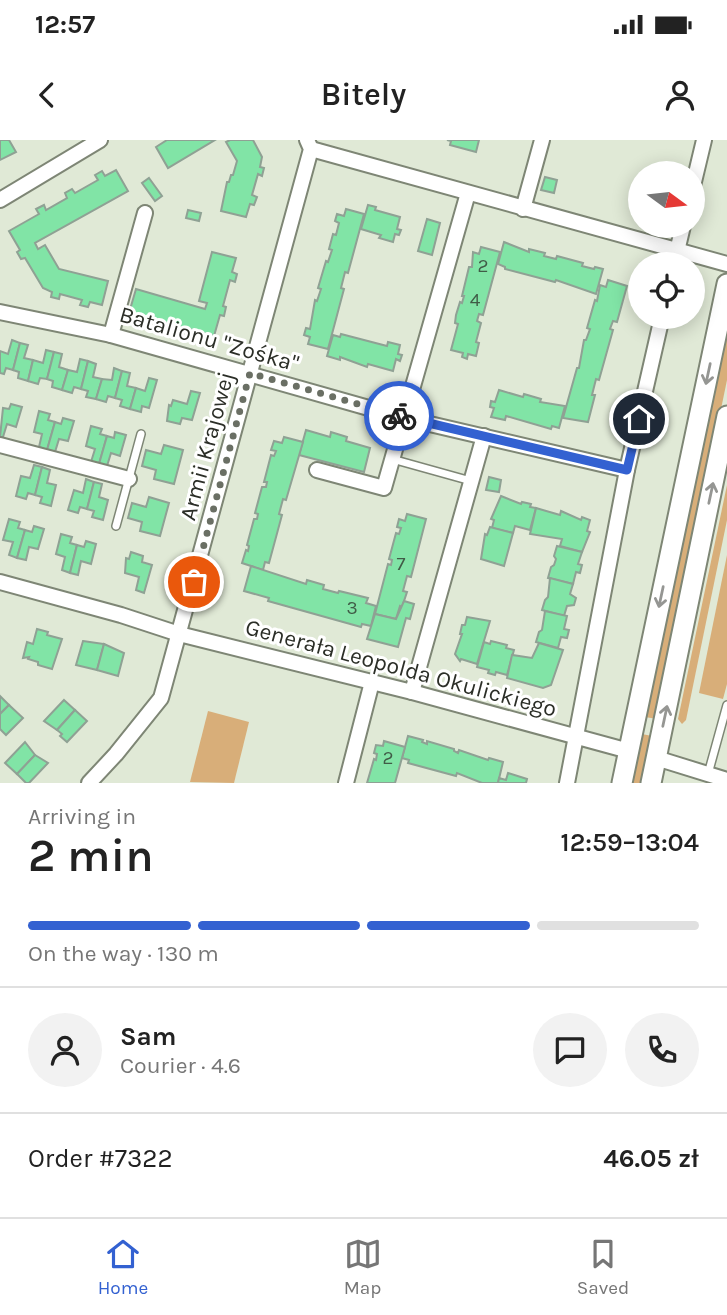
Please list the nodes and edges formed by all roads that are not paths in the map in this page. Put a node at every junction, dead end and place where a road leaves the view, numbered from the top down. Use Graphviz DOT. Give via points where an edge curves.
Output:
graph roads {
  1 [pos="542,140"];
  2 [pos="705,140"];
  3 [pos="93,142"];
  4 [pos="309,145"];
  5 [pos="700,161"];
  6 [pos="468,193"];
  7 [pos="0,200"];
  8 [pos="523,209"];
  9 [pos="145,213"];
  10 [pos="659,252"];
  11 [pos="705,261"];
  12 [pos="727,264"];
  13 [pos="727,284"];
  14 [pos="0,312"];
  15 [pos="659,329"];
  16 [pos="111,335"];
  17 [pos="250,373"];
  18 [pos="727,416"];
  19 [pos="404,418"];
  20 [pos="141,435"];
  21 [pos="484,436"];
  22 [pos="0,445"];
  23 [pos="392,459"];
  24 [pos="317,470"];
  25 [pos="627,470"];
  26 [pos="129,479"];
  27 [pos="471,481"];
  28 [pos="116,526"];
  29 [pos="0,582"];
  30 [pos="180,634"];
  31 [pos="372,682"];
  32 [pos="412,692"];
  33 [pos="727,705"];
  34 [pos="576,737"];
  35 [pos="629,751"];
  36 [pos="656,758"];
  37 [pos="719,779"];
  38 [pos="89,783"];
  39 [pos="346,783"];
  40 [pos="567,783"];
  41 [pos="622,783"];
  42 [pos="651,783"];
  1 -- 8 [label="street"];
  2 -- 5 [label="street"];
  3 -- 7 [label="street"];
  4 -- 6 [label="street"];
  4 -- 17 [label="street, Armii Krajowej"];
  6 -- 8 [label="street"];
  6 -- 19 [label="street"];
  8 -- 10 [label="street"];
  9 -- 16 [label="street"];
  11 -- 12 [label="street"];
  13 -- 35 [label="street, one-way"];
  14 -- 16 [label="street, Batalionu \"Zośka\""];
  15 -- 25 [label="street"];
  16 -- 17 [label="street, Batalionu \"Zośka\""];
  17 -- 19 [label="street, Batalionu \"Zośka\""];
  17 -- 30 [label="street, Armii Krajowej"];
  36 -- 18 [label="street, one-way"];
  19 -- 21 [label="street, Batalionu \"Zośka\""];
  19 -- 23 [label="street"];
  20 -- 26 [label="lane"];
  21 -- 25 [label="street, Batalionu \"Zośka\""];
  21 -- 27 [label="street"];
  22 -- 26 [label="street"];
  23 -- 24 [label="street" via="384,488"];
  23 -- 27 [label="lane"];
  25 -- 34 [label="street"];
  26 -- 28 [label="lane"];
  27 -- 32 [label="street"];
  29 -- 30 [label="street, Generała Leopolda Okulickiego"];
  30 -- 31 [label="street, Generała Leopolda Okulickiego"];
  30 -- 38 [label="street, Armii Krajowej" via="161,698"];
  31 -- 32 [label="street, Generała Leopolda Okulickiego"];
  31 -- 39 [label="street"];
  32 -- 34 [label="street, Generała Leopolda Okulickiego"];
  33 -- 37 [label="lane"];
  34 -- 35 [label="street, Generała Leopolda Okulickiego"];
  34 -- 40 [label="street"];
  35 -- 41 [label="street"];
  36 -- 37 [label="street"];
  36 -- 42 [label="street"];
}
